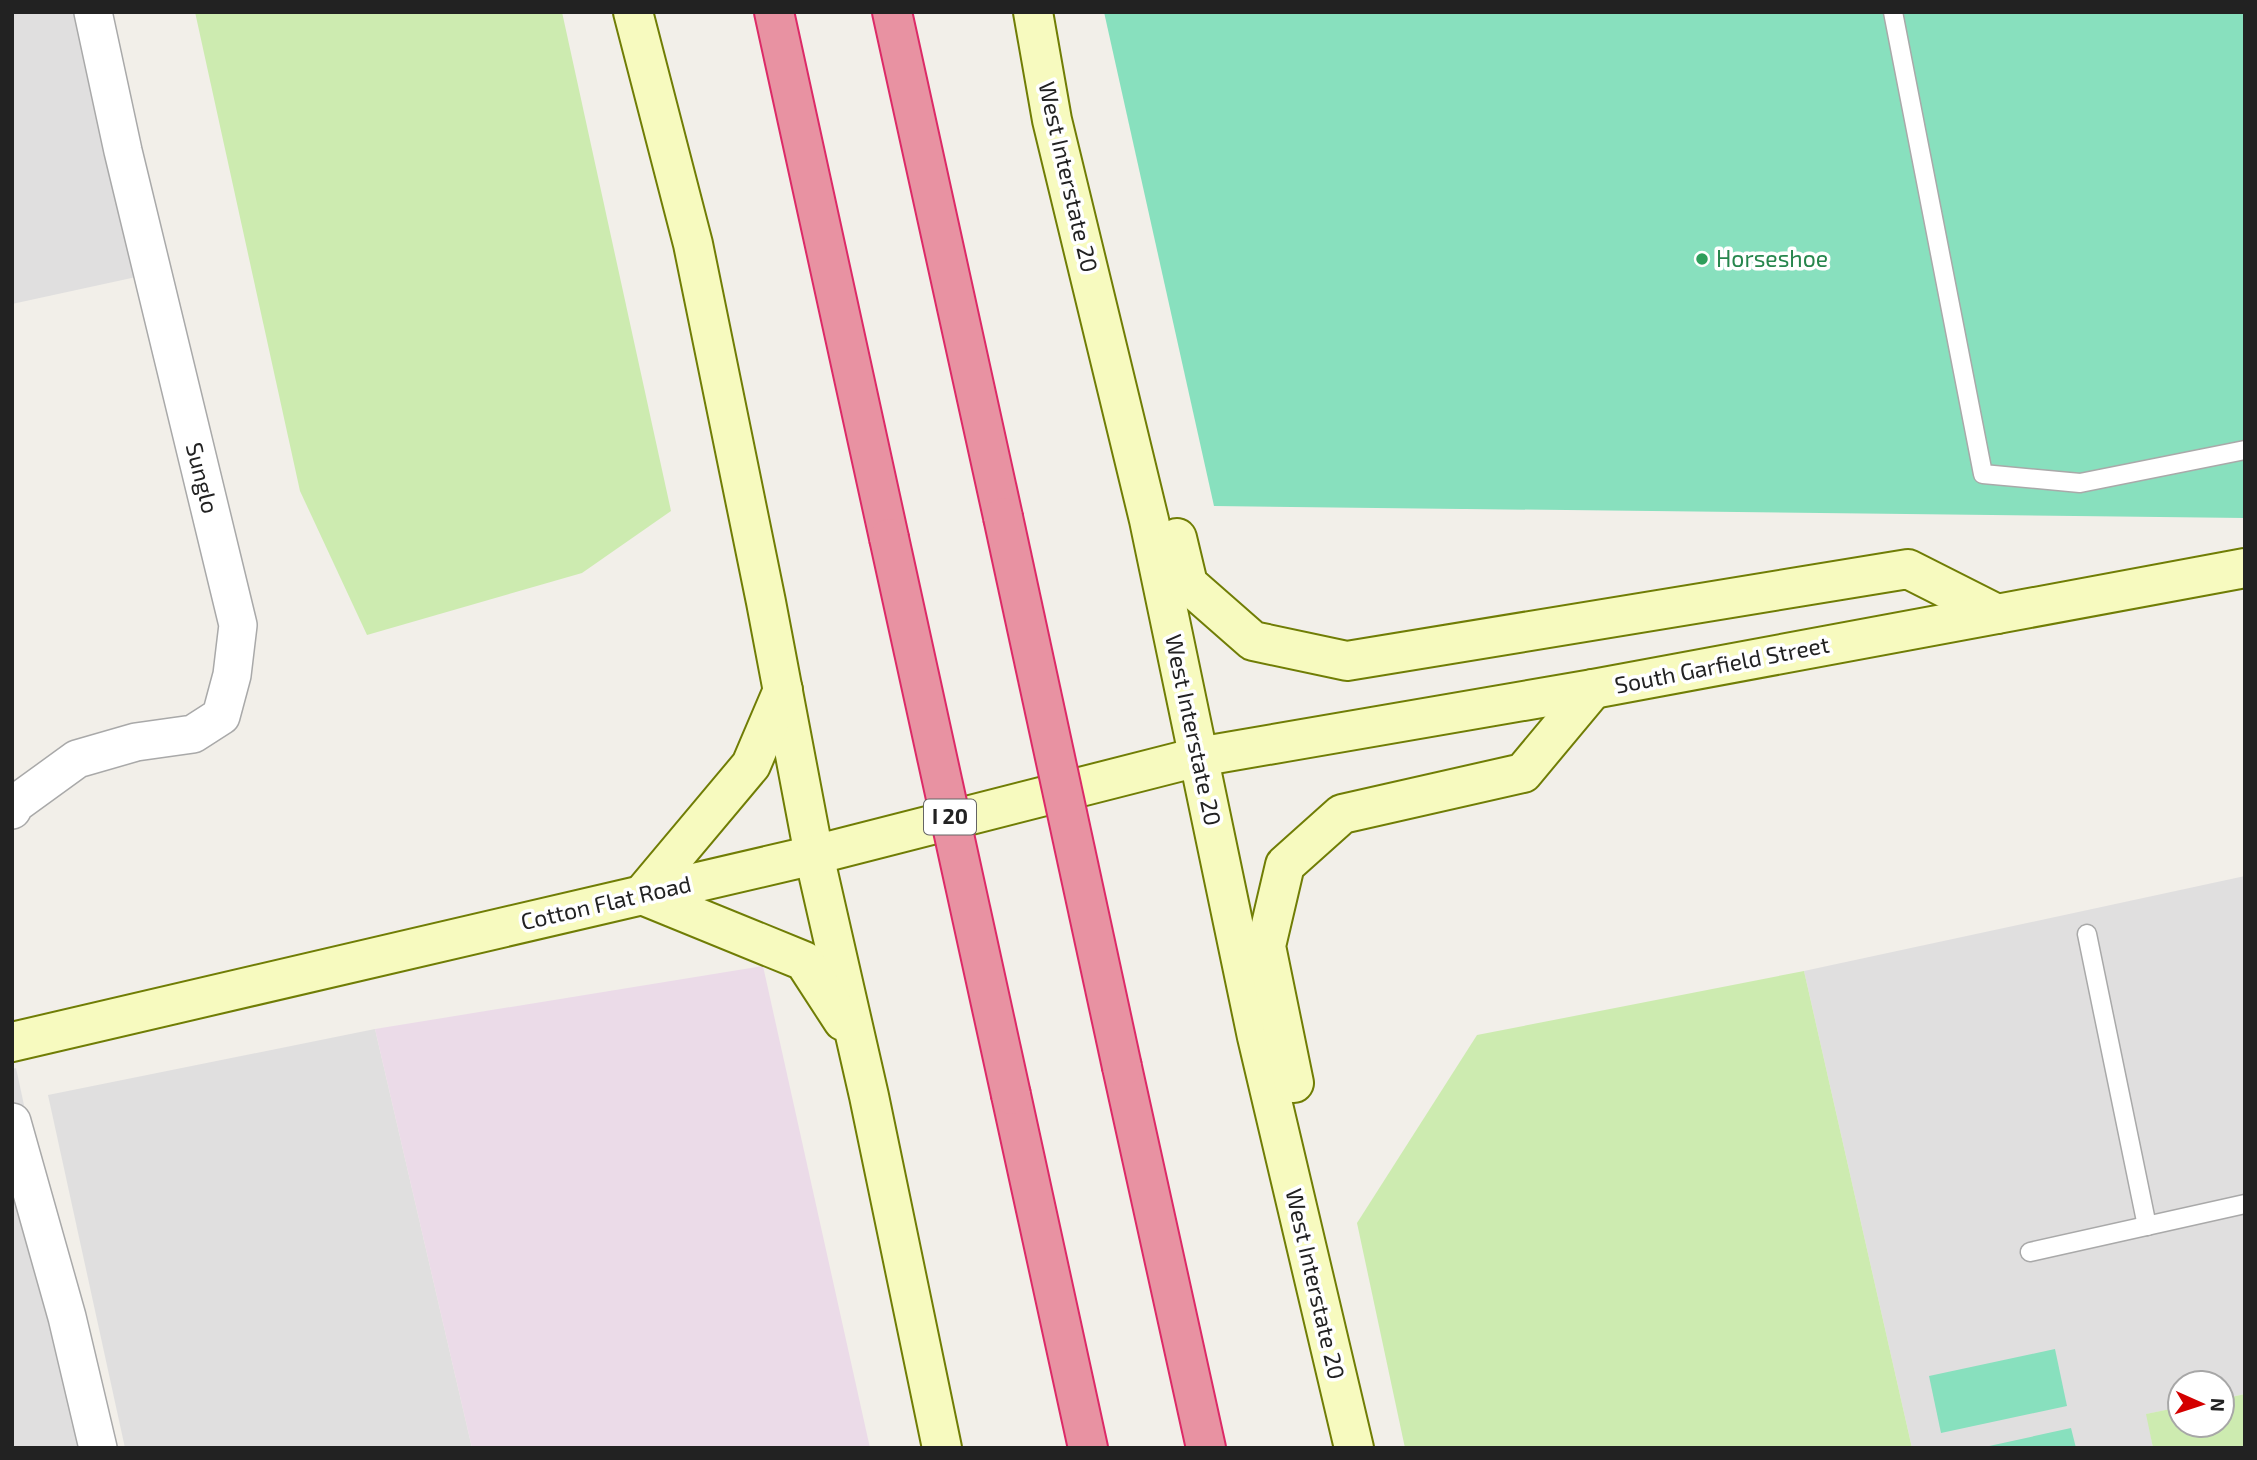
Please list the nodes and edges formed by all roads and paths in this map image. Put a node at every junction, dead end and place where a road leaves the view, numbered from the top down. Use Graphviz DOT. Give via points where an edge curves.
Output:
graph roads {
  1 [pos="93,12"];
  2 [pos="632,12"];
  3 [pos="774,12"];
  4 [pos="892,12"];
  5 [pos="1033,12"];
  6 [pos="1893,12"];
  7 [pos="1099,311"];
  8 [pos="2245,450"];
  9 [pos="2245,568"];
  10 [pos="1997,614"];
  11 [pos="1593,689"];
  12 [pos="783,690"];
  13 [pos="1198,757"];
  14 [pos="12,810"];
  15 [pos="814,855"];
  16 [pos="642,895"];
  17 [pos="2087,934"];
  18 [pos="12,1042"];
  19 [pos="857,1043"];
  20 [pos="12,1122"];
  21 [pos="2245,1205"];
  22 [pos="2147,1226"];
  23 [pos="2030,1252"];
  24 [pos="1350,1432"];
  25 [pos="98,1448"];
  26 [pos="942,1448"];
  27 [pos="1088,1448"];
  28 [pos="1206,1448"];
  1 -- 14 [label="street, Sunglo" via="238,625 221,716 193,734 136,742 77,759"];
  2 -- 12 [label="main road" via="693,244"];
  3 -- 27 [label="highway, I 20, bridge"];
  4 -- 28 [label="highway, bridge"];
  5 -- 7 [label="main road, West Interstate 20" via="1052,120"];
  6 -- 8 [label="lane" via="1983,474 2080,483"];
  7 -- 10 [label="main road" via="1133,346 1188,584 1253,641 1347,661 1908,569"];
  7 -- 13 [label="main road, West Interstate 20" via="1149,520"];
  9 -- 10 [label="main road, South Garfield Street"];
  10 -- 11 [label="main road, South Garfield Street"];
  11 -- 13 [label="main road, South Garfield Street"];
  11 -- 24 [label="main road" via="1523,773 1342,814 1285,865 1266,946 1342,1316"];
  12 -- 15 [label="main road"];
  12 -- 16 [label="main road" via="751,765"];
  13 -- 15 [label="main road, Cotton Flat Road"];
  13 -- 24 [label="main road, West Interstate 20" via="1257,1037"];
  15 -- 16 [label="main road, Cotton Flat Road"];
  15 -- 19 [label="main road"];
  16 -- 18 [label="main road, Cotton Flat Road"];
  16 -- 19 [label="main road" via="804,961"];
  17 -- 22 [label="lane"];
  19 -- 26 [label="main road"];
  20 -- 25 [label="street"];
  21 -- 22 [label="lane"];
  22 -- 23 [label="lane"];
}
